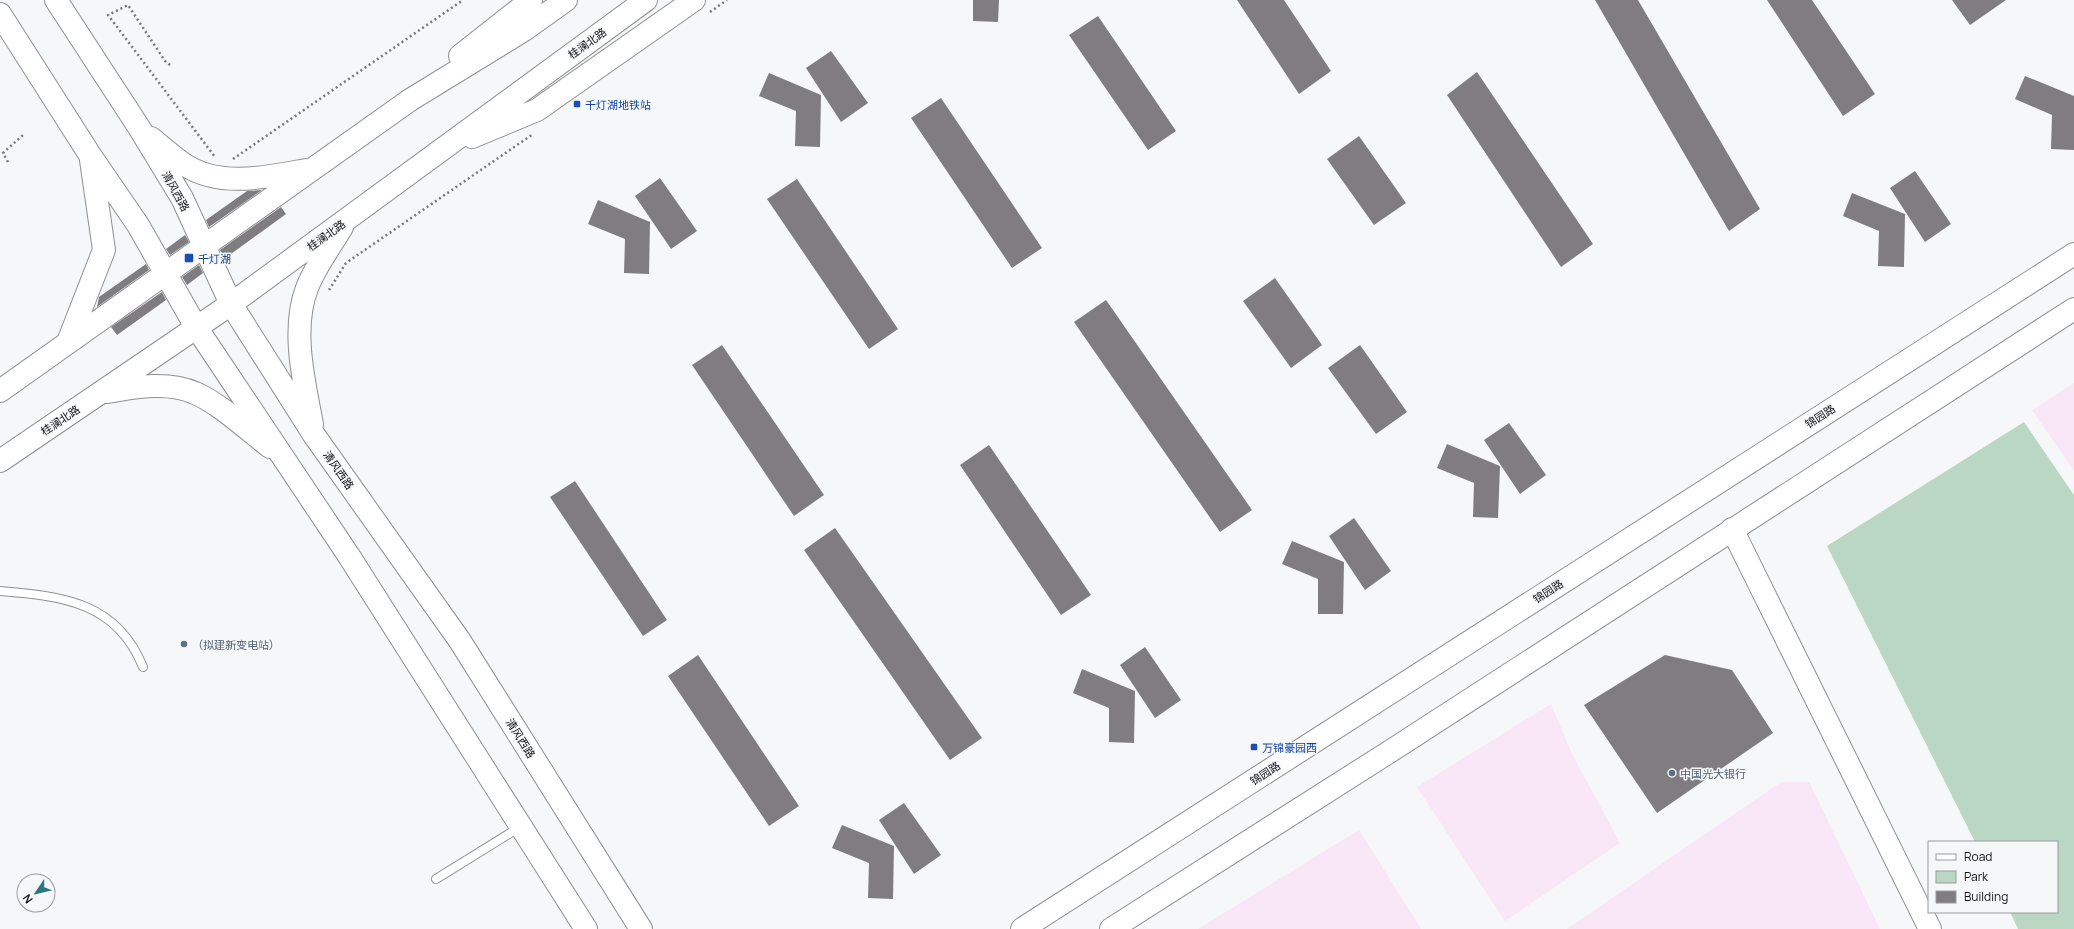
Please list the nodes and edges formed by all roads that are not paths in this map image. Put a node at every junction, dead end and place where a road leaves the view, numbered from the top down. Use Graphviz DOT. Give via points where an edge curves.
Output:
graph roads {
  1 [pos="56,0"];
  2 [pos="531,0"];
  3 [pos="566,0"];
  4 [pos="646,0"];
  5 [pos="701,7"];
  6 [pos="0,14"];
  7 [pos="410,100"];
  8 [pos="140,129"];
  9 [pos="439,151"];
  10 [pos="90,155"];
  11 [pos="313,169"];
  12 [pos="345,220"];
  13 [pos="204,246"];
  14 [pos="2074,254"];
  15 [pos="165,272"];
  16 [pos="231,304"];
  17 [pos="2074,309"];
  18 [pos="196,327"];
  19 [pos="68,342"];
  20 [pos="0,391"];
  21 [pos="100,393"];
  22 [pos="314,435"];
  23 [pos="284,458"];
  24 [pos="0,462"];
  25 [pos="1732,529"];
  26 [pos="0,591"];
  27 [pos="143,667"];
  28 [pos="521,826"];
  29 [pos="436,879"];
  30 [pos="586,929"];
  31 [pos="641,929"];
  32 [pos="1022,929"];
  33 [pos="1111,929"];
  34 [pos="1930,929"];
  1 -- 8 [label="main road, 清风西路"];
  2 -- 7 [label="main road" via="472,46"];
  3 -- 7 [label="main road" via="524,30"];
  4 -- 9 [label="main road, 桂澜北路"];
  5 -- 9 [label="main road" via="536,110"];
  6 -- 10 [label="main road"];
  7 -- 11 [label="main road"];
  8 -- 11 [label="main road" via="186,165 208,176 232,179 264,178"];
  8 -- 13 [label="main road, 清风西路" via="182,198"];
  9 -- 12 [label="main road, 桂澜北路"];
  10 -- 15 [label="main road" via="138,225"];
  10 -- 19 [label="main road" via="104,250"];
  11 -- 13 [label="main road"];
  12 -- 16 [label="main road, 桂澜北路"];
  12 -- 22 [label="main road" via="307,288 300,314 302,372"];
  13 -- 15 [label="main road"];
  13 -- 16 [label="main road, 清风西路"];
  14 -- 32 [label="main road, 锦园路"];
  15 -- 18 [label="main road"];
  15 -- 19 [label="main road"];
  16 -- 18 [label="main road, 桂澜北路"];
  16 -- 22 [label="main road, 清风西路"];
  17 -- 25 [label="main road"];
  18 -- 21 [label="main road, 桂澜北路"];
  18 -- 23 [label="main road"];
  19 -- 20 [label="main road"];
  21 -- 23 [label="main road" via="141,386 171,387 195,393"];
  21 -- 24 [label="main road, 桂澜北路"];
  22 -- 31 [label="main road, 清风西路" via="460,641"];
  23 -- 28 [label="main road"];
  25 -- 33 [label="main road"];
  25 -- 34 [label="main road"];
  26 -- 27 [label="lane" via="63,599 100,614 125,635 137,651"];
  28 -- 29 [label="lane"];
  28 -- 30 [label="main road"];
}
